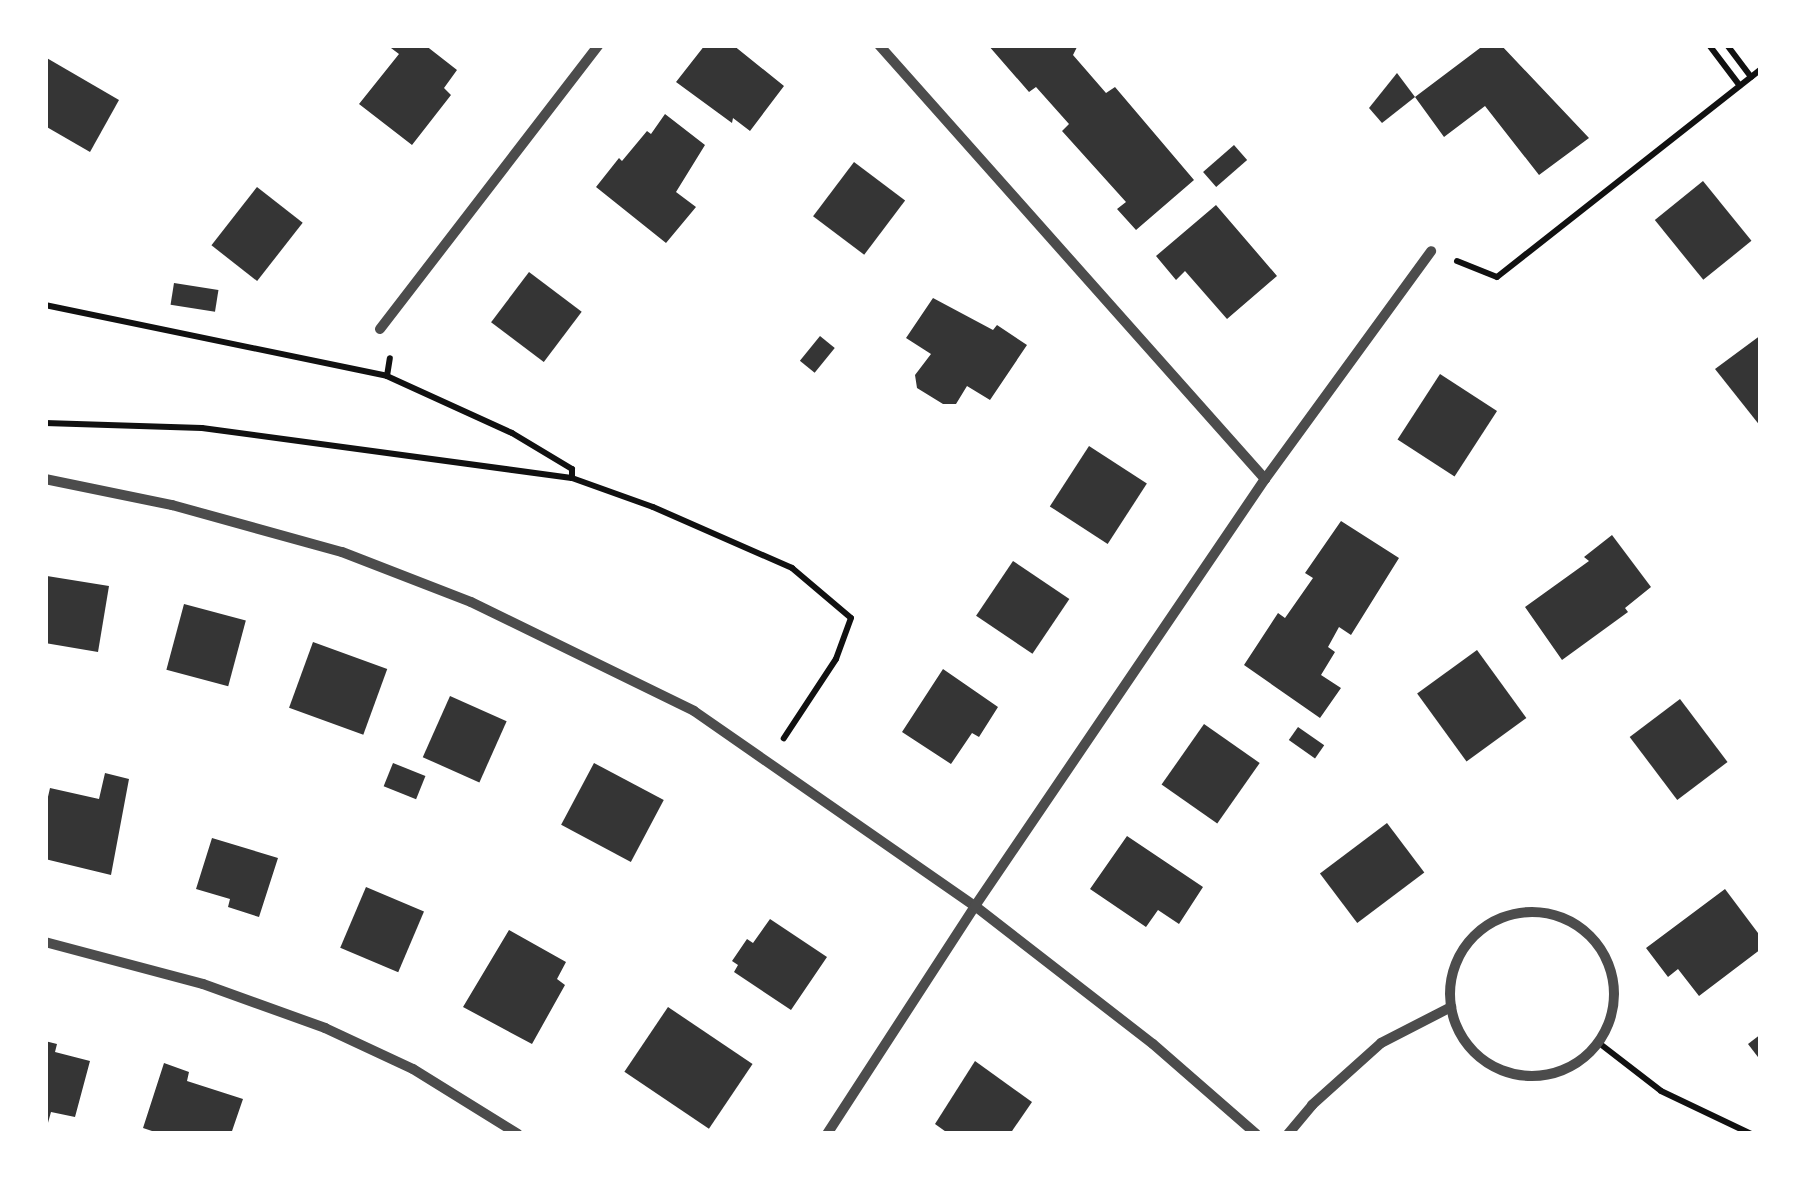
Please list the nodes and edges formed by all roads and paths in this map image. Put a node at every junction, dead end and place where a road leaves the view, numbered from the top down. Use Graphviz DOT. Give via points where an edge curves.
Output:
graph roads {
  1 [pos="599,45"];
  2 [pos="879,45"];
  3 [pos="1710,45"];
  4 [pos="1726,45"];
  5 [pos="1761,70"];
  6 [pos="1751,77"];
  7 [pos="1740,86"];
  8 [pos="1431,251"];
  9 [pos="45,305"];
  10 [pos="380,329"];
  11 [pos="386,376"];
  12 [pos="45,423"];
  13 [pos="572,478"];
  14 [pos="45,479"];
  15 [pos="1265,479"];
  16 [pos="790,729"];
  17 [pos="974,906"];
  18 [pos="45,942"];
  19 [pos="1451,1007"];
  20 [pos="1598,1043"];
  21 [pos="518,1134"];
  22 [pos="827,1134"];
  23 [pos="1256,1134"];
  24 [pos="1288,1134"];
  25 [pos="1751,1134"];
  1 -- 10 [label="street"];
  2 -- 15 [label="street"];
  3 -- 7 [label="path"];
  4 -- 6 [label="path"];
  5 -- 6 [label="path"];
  6 -- 7 [label="path"];
  7 -- 8 [label="path" via="1496,277"];
  8 -- 15 [label="street"];
  9 -- 11 [label="path"];
  10 -- 11 [label="path" via="391,360"];
  11 -- 13 [label="path" via="512,433 572,469"];
  12 -- 13 [label="path" via="202,428"];
  13 -- 16 [label="path" via="792,568 851,618 836,659"];
  14 -- 17 [label="street" via="289,536 471,602 694,711"];
  15 -- 17 [label="street"];
  17 -- 22 [label="street"];
  17 -- 23 [label="street" via="1127,1023"];
  18 -- 21 [label="street" via="204,984 325,1028 413,1069"];
  19 -- 20 [label="street" via="1472,1051 1514,1075 1572,1066"];
  19 -- 20 [label="street" via="1452,974 1471,938 1512,914 1557,916 1588,934 1609,965 1614,996"];
  19 -- 24 [label="street" via="1381,1043"];
  20 -- 25 [label="path" via="1660,1091"];
}
